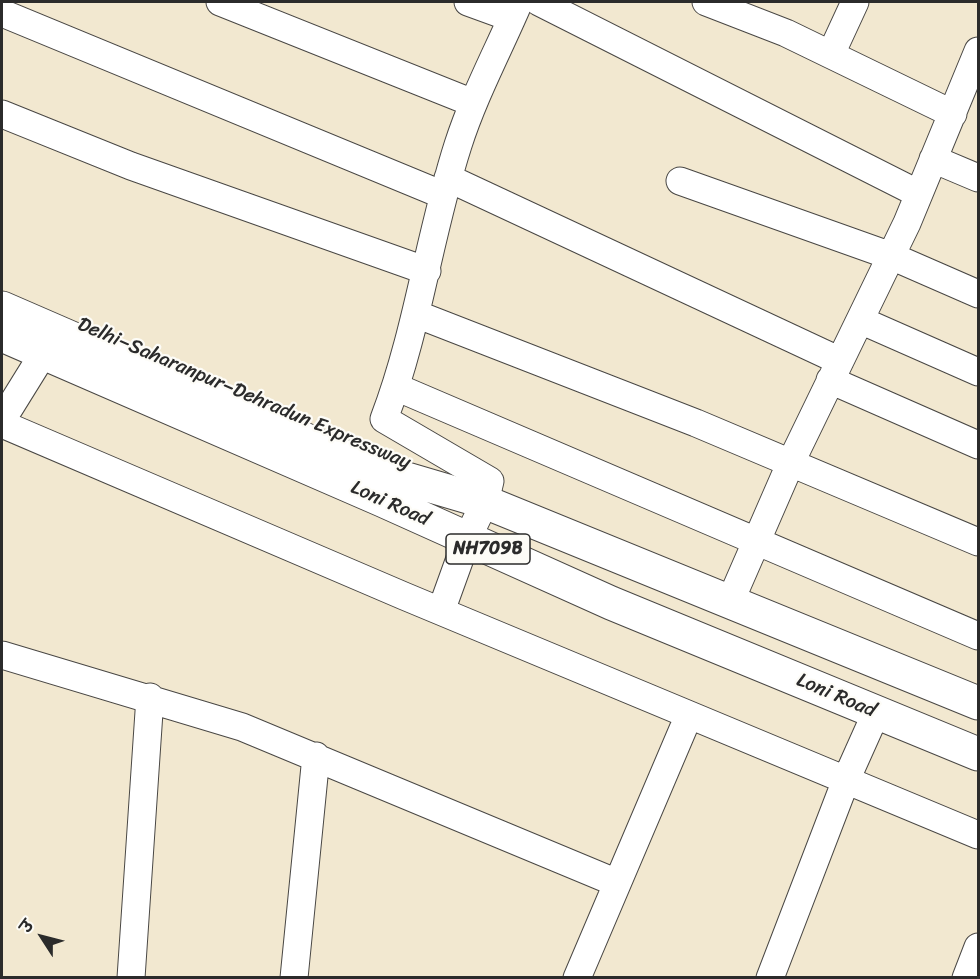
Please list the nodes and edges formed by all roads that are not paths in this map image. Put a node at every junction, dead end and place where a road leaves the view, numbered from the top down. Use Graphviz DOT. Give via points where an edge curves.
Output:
graph roads {
  1 [pos="220,2"];
  2 [pos="468,2"];
  3 [pos="539,2"];
  4 [pos="706,2"];
  5 [pos="855,2"];
  6 [pos="515,10"];
  7 [pos="2,13"];
  8 [pos="978,51"];
  9 [pos="831,54"];
  10 [pos="973,80"];
  11 [pos="473,103"];
  12 [pos="2,114"];
  13 [pos="953,114"];
  14 [pos="933,159"];
  15 [pos="978,178"];
  16 [pos="680,181"];
  17 [pos="446,186"];
  18 [pos="919,194"];
  19 [pos="891,256"];
  20 [pos="427,271"];
  21 [pos="2,291"];
  22 [pos="978,294"];
  23 [pos="2,308"];
  24 [pos="416,314"];
  25 [pos="860,320"];
  26 [pos="2,335"];
  27 [pos="43,354"];
  28 [pos="835,370"];
  29 [pos="978,372"];
  30 [pos="396,387"];
  31 [pos="2,422"];
  32 [pos="978,445"];
  33 [pos="791,462"];
  34 [pos="485,502"];
  35 [pos="467,539"];
  36 [pos="757,541"];
  37 [pos="978,542"];
  38 [pos="730,602"];
  39 [pos="441,611"];
  40 [pos="978,636"];
  41 [pos="2,655"];
  42 [pos="150,697"];
  43 [pos="978,703"];
  44 [pos="876,713"];
  45 [pos="689,715"];
  46 [pos="978,754"];
  47 [pos="316,756"];
  48 [pos="846,780"];
  49 [pos="978,835"];
  50 [pos="617,883"];
  51 [pos="978,947"];
  52 [pos="131,978"];
  53 [pos="294,978"];
  54 [pos="577,978"];
  55 [pos="770,978"];
  56 [pos="966,978"];
  1 -- 11 [label="street"];
  2 -- 6 [label="street"];
  3 -- 18 [label="street"];
  4 -- 9 [label="street"];
  5 -- 9 [label="street"];
  6 -- 11 [label="street"];
  7 -- 17 [label="street"];
  8 -- 10 [label="street"];
  9 -- 13 [label="street"];
  10 -- 13 [label="street"];
  11 -- 17 [label="street"];
  12 -- 20 [label="street" via="131,166"];
  13 -- 14 [label="street"];
  14 -- 15 [label="street"];
  14 -- 18 [label="street"];
  16 -- 19 [label="street"];
  17 -- 20 [label="street"];
  17 -- 28 [label="street"];
  18 -- 19 [label="street"];
  19 -- 22 [label="street"];
  19 -- 25 [label="street"];
  20 -- 24 [label="street"];
  21 -- 34 [label="highway, Delhi–Saharanpur–Dehradun Expressway / NH709B" via="320,423"];
  23 -- 34 [label="highway, Loni Road / NH709B" via="373,470"];
  24 -- 30 [label="street"];
  24 -- 33 [label="street"];
  25 -- 28 [label="street"];
  25 -- 29 [label="street"];
  26 -- 27 [label="highway, Loni Road / NH709B"];
  27 -- 31 [label="street"];
  27 -- 35 [label="highway, Loni Road / NH709B"];
  28 -- 32 [label="street"];
  28 -- 33 [label="street"];
  30 -- 34 [label="street" via="384,419 490,481"];
  30 -- 36 [label="street"];
  31 -- 39 [label="street"];
  33 -- 36 [label="street"];
  33 -- 37 [label="street"];
  34 -- 35 [label="street"];
  34 -- 38 [label="highway, Loni Road / NH709B"];
  35 -- 39 [label="street"];
  35 -- 44 [label="highway, Loni Road / NH709B"];
  36 -- 38 [label="street"];
  36 -- 40 [label="street"];
  38 -- 43 [label="highway, Loni Road / NH709B"];
  39 -- 45 [label="street"];
  41 -- 42 [label="street"];
  42 -- 47 [label="street"];
  42 -- 52 [label="street"];
  44 -- 46 [label="highway, Loni Road / NH709B"];
  44 -- 48 [label="street"];
  45 -- 48 [label="street"];
  45 -- 50 [label="street"];
  47 -- 50 [label="street"];
  47 -- 53 [label="street"];
  48 -- 49 [label="street"];
  48 -- 55 [label="street"];
  50 -- 54 [label="street"];
  51 -- 56 [label="street"];
}
